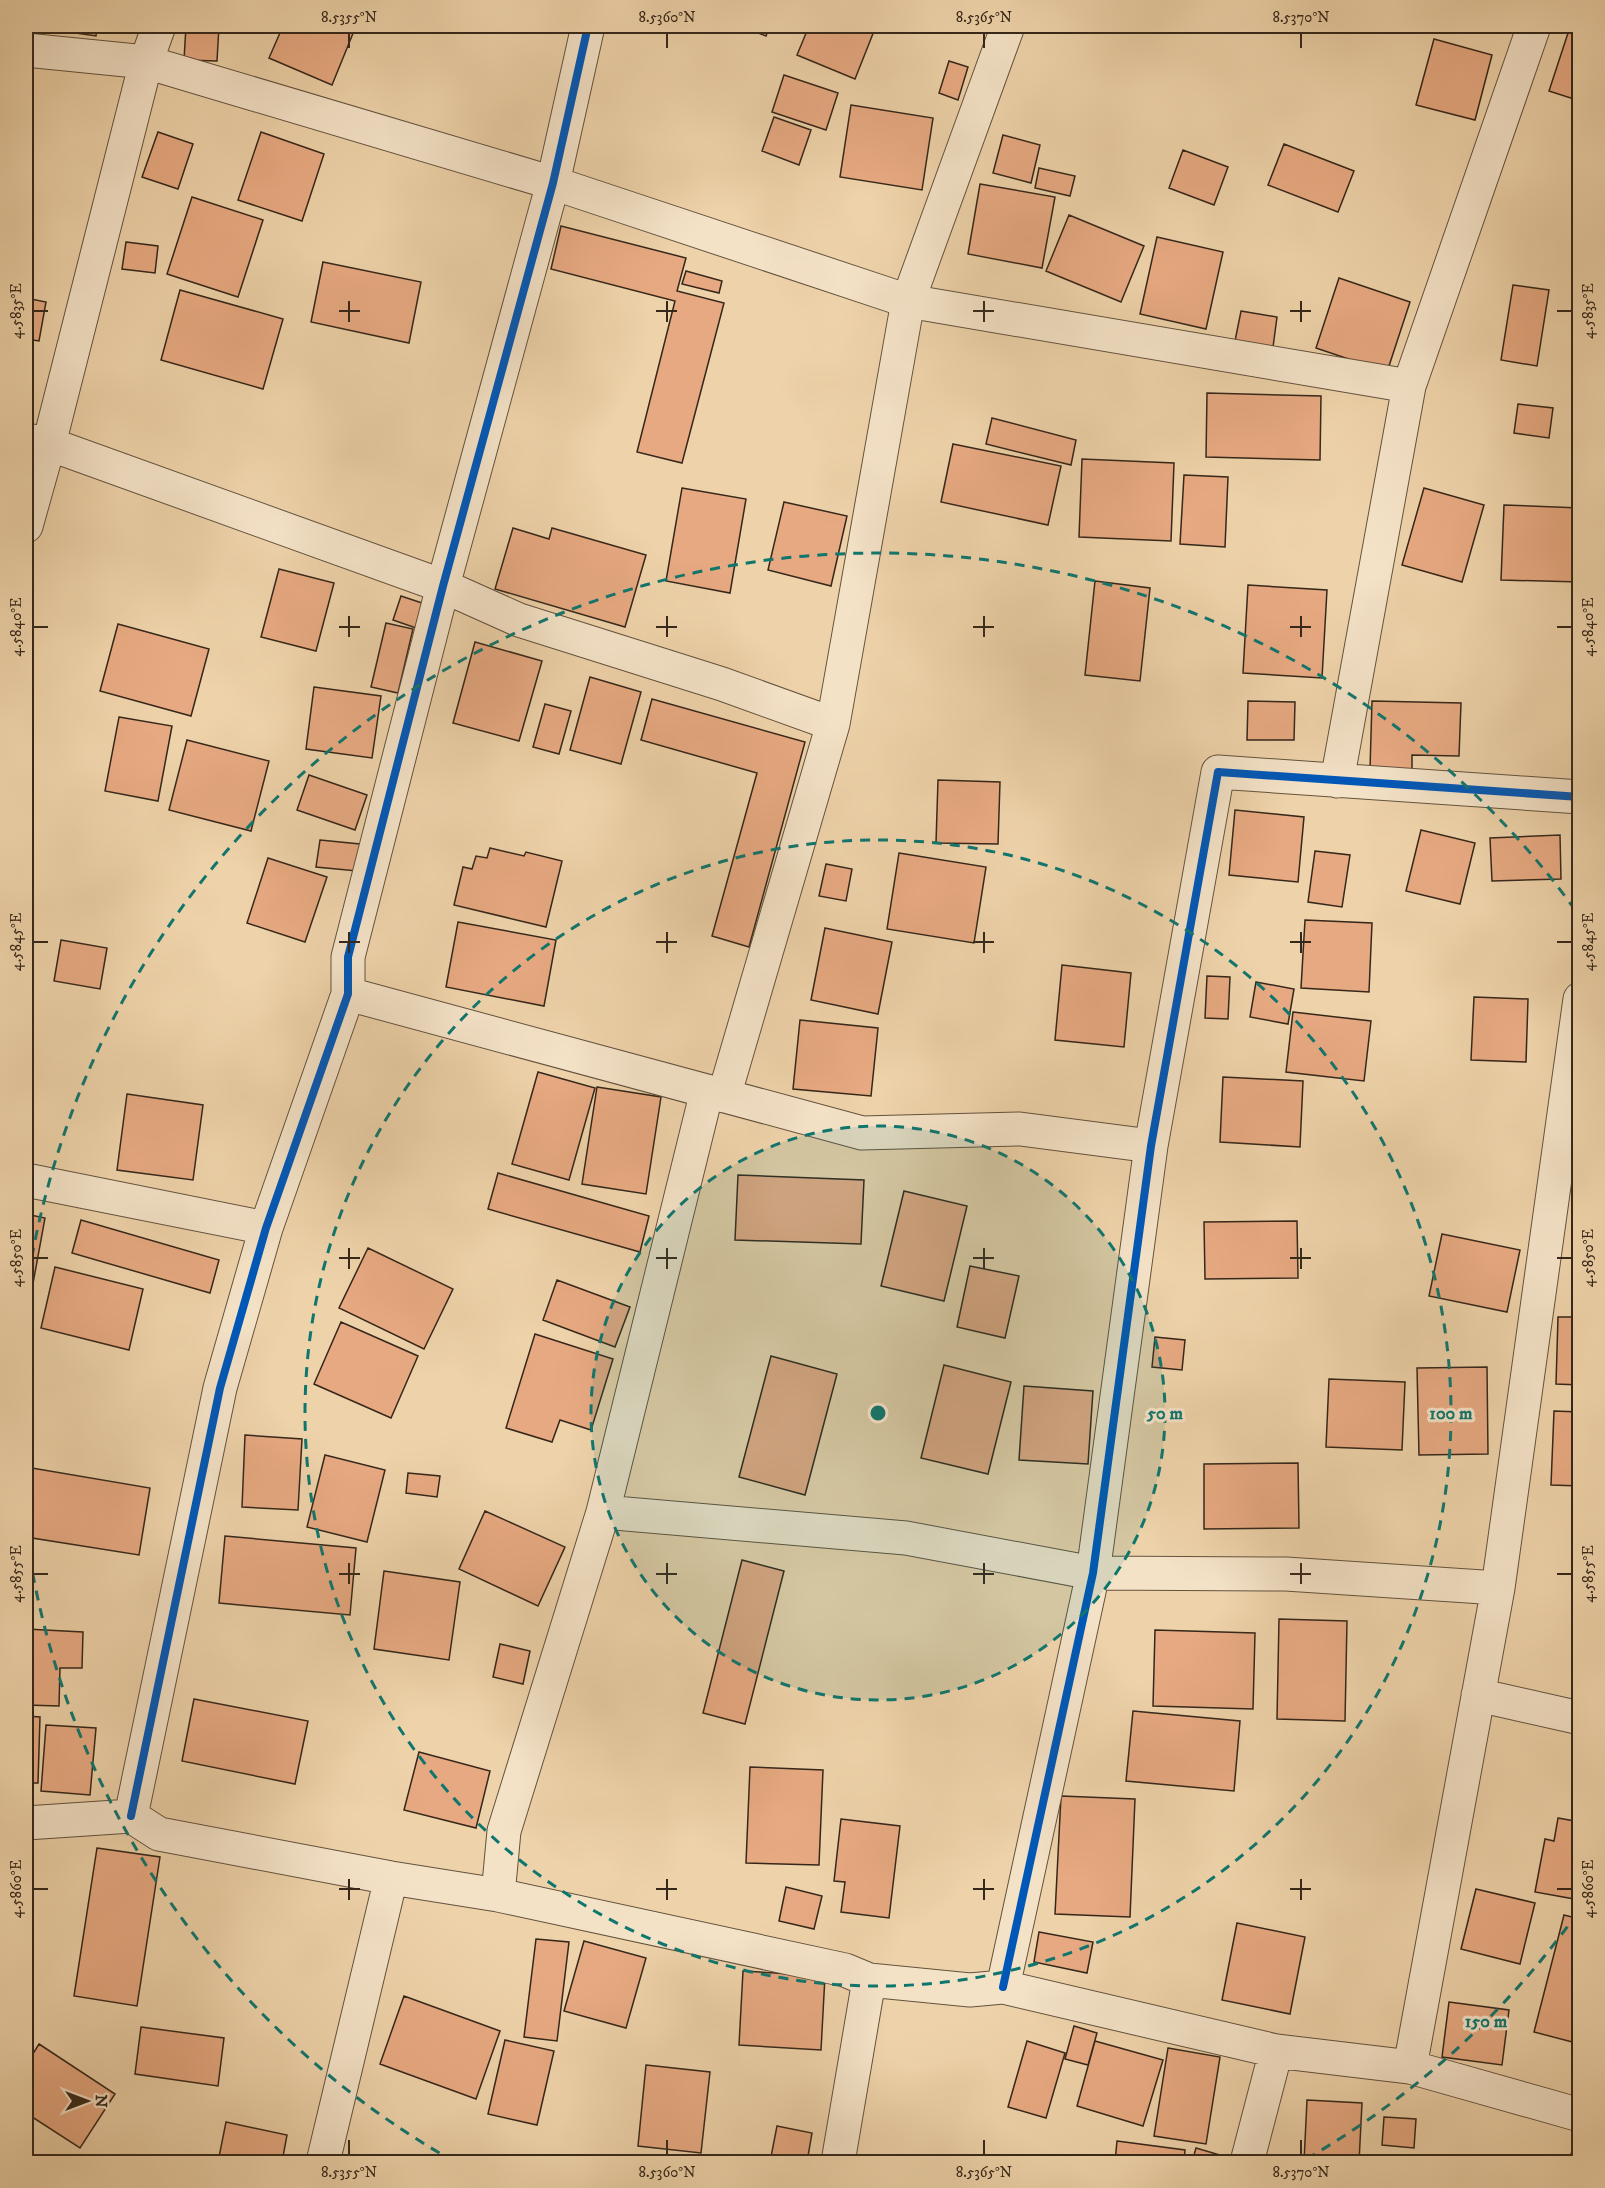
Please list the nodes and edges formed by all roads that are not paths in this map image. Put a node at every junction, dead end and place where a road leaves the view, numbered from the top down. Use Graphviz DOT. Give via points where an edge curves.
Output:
graph roads {
  1 [pos="159,26"];
  2 [pos="588,26"];
  3 [pos="1008,26"];
  4 [pos="1534,26"];
  5 [pos="26,50"];
  6 [pos="146,62"];
  7 [pos="553,183"];
  8 [pos="908,301"];
  9 [pos="1409,386"];
  10 [pos="38,442"];
  11 [pos="26,526"];
  12 [pos="443,586"];
  13 [pos="833,724"];
  14 [pos="1337,781"];
  15 [pos="1580,797"];
  16 [pos="348,994"];
  17 [pos="1580,999"];
  18 [pos="716,1094"];
  19 [pos="1151,1146"];
  20 [pos="26,1180"];
  21 [pos="266,1228"];
  22 [pos="603,1512"];
  23 [pos="1093,1573"];
  24 [pos="1498,1588"];
  25 [pos="1478,1695"];
  26 [pos="1580,1718"];
  27 [pos="131,1816"];
  28 [pos="26,1823"];
  29 [pos="391,1878"];
  30 [pos="498,1895"];
  31 [pos="869,1980"];
  32 [pos="1003,1987"];
  33 [pos="1276,2051"];
  34 [pos="1410,2067"];
  35 [pos="1580,2115"];
  36 [pos="323,2163"];
  37 [pos="838,2163"];
  38 [pos="1247,2163"];
  1 -- 6 [label="street"];
  2 -- 7 [label="street"];
  3 -- 8 [label="street"];
  4 -- 9 [label="street"];
  5 -- 6 [label="street"];
  6 -- 7 [label="street"];
  6 -- 10 [label="street"];
  7 -- 8 [label="street"];
  7 -- 12 [label="street"];
  8 -- 9 [label="street"];
  8 -- 13 [label="street"];
  9 -- 14 [label="street"];
  10 -- 11 [label="street"];
  10 -- 12 [label="street"];
  12 -- 13 [label="street" via="519,620 722,684"];
  12 -- 16 [label="street" via="348,957"];
  13 -- 18 [label="street"];
  14 -- 15 [label="street"];
  14 -- 19 [label="street" via="1218,772"];
  16 -- 18 [label="street"];
  16 -- 21 [label="street"];
  17 -- 24 [label="street"];
  18 -- 19 [label="street" via="862,1133 1020,1129"];
  18 -- 22 [label="street"];
  19 -- 23 [label="street"];
  20 -- 21 [label="street"];
  21 -- 27 [label="street" via="220,1388"];
  22 -- 23 [label="street" via="906,1538"];
  22 -- 30 [label="street" via="504,1831"];
  23 -- 24 [label="street" via="1286,1574"];
  23 -- 32 [label="street"];
  24 -- 25 [label="street"];
  25 -- 26 [label="street"];
  25 -- 34 [label="street"];
  27 -- 28 [label="street"];
  27 -- 29 [label="street" via="159,1834"];
  29 -- 30 [label="street"];
  29 -- 36 [label="street"];
  30 -- 31 [label="street" via="845,1970"];
  31 -- 32 [label="street" via="970,1990"];
  31 -- 37 [label="street"];
  32 -- 33 [label="street"];
  33 -- 34 [label="street"];
  33 -- 38 [label="street"];
  34 -- 35 [label="street"];
}
